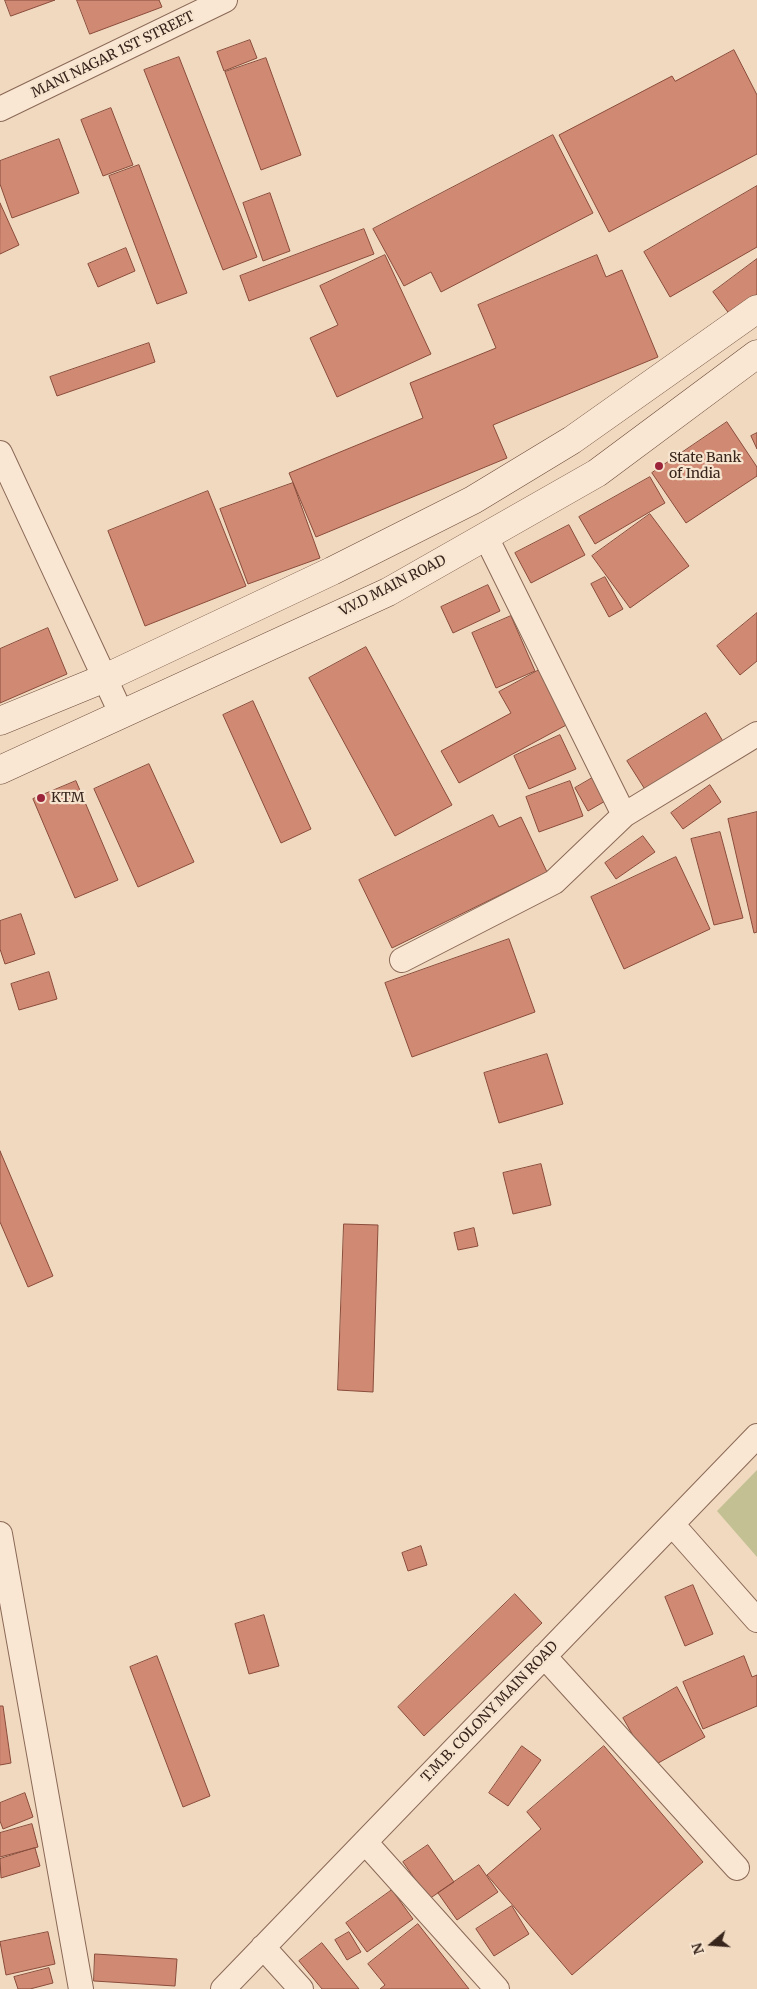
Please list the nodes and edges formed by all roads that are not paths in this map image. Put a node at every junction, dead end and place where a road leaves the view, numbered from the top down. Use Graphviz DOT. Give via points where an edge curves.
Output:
graph roads {
  1 [pos="225,0"];
  2 [pos="0,108"];
  3 [pos="757,309"];
  4 [pos="757,354"];
  5 [pos="0,453"];
  6 [pos="473,500"];
  7 [pos="486,537"];
  8 [pos="105,678"];
  9 [pos="121,713"];
  10 [pos="0,721"];
  11 [pos="757,734"];
  12 [pos="0,770"];
  13 [pos="624,815"];
  14 [pos="402,960"];
  15 [pos="757,1436"];
  16 [pos="672,1524"];
  17 [pos="0,1534"];
  18 [pos="757,1620"];
  19 [pos="544,1656"];
  20 [pos="365,1842"];
  21 [pos="737,1868"];
  22 [pos="263,1947"];
  23 [pos="81,1989"];
  24 [pos="223,1989"];
  25 [pos="301,1989"];
  26 [pos="497,1989"];
  1 -- 2 [label="street, MANI NAGAR 1ST STREET"];
  3 -- 6 [label="main road" via="572,440"];
  4 -- 7 [label="main road, V.V.D MAIN ROAD" via="597,473"];
  5 -- 8 [label="street"];
  6 -- 7 [label="main road"];
  6 -- 8 [label="main road" via="332,571"];
  7 -- 9 [label="main road, V.V.D MAIN ROAD" via="388,592"];
  7 -- 13 [label="street"];
  8 -- 9 [label="street"];
  8 -- 10 [label="main road"];
  9 -- 12 [label="main road, V.V.D MAIN ROAD"];
  11 -- 13 [label="street"];
  13 -- 14 [label="street" via="554,882"];
  15 -- 16 [label="street, T.M.B. COLONY MAIN ROAD"];
  16 -- 18 [label="street"];
  16 -- 19 [label="street, T.M.B. COLONY MAIN ROAD"];
  17 -- 23 [label="street"];
  19 -- 20 [label="street, T.M.B. COLONY MAIN ROAD"];
  19 -- 21 [label="street"];
  20 -- 22 [label="street, T.M.B. COLONY MAIN ROAD"];
  20 -- 26 [label="street"];
  22 -- 24 [label="street, T.M.B. COLONY MAIN ROAD"];
  22 -- 25 [label="street"];
}
